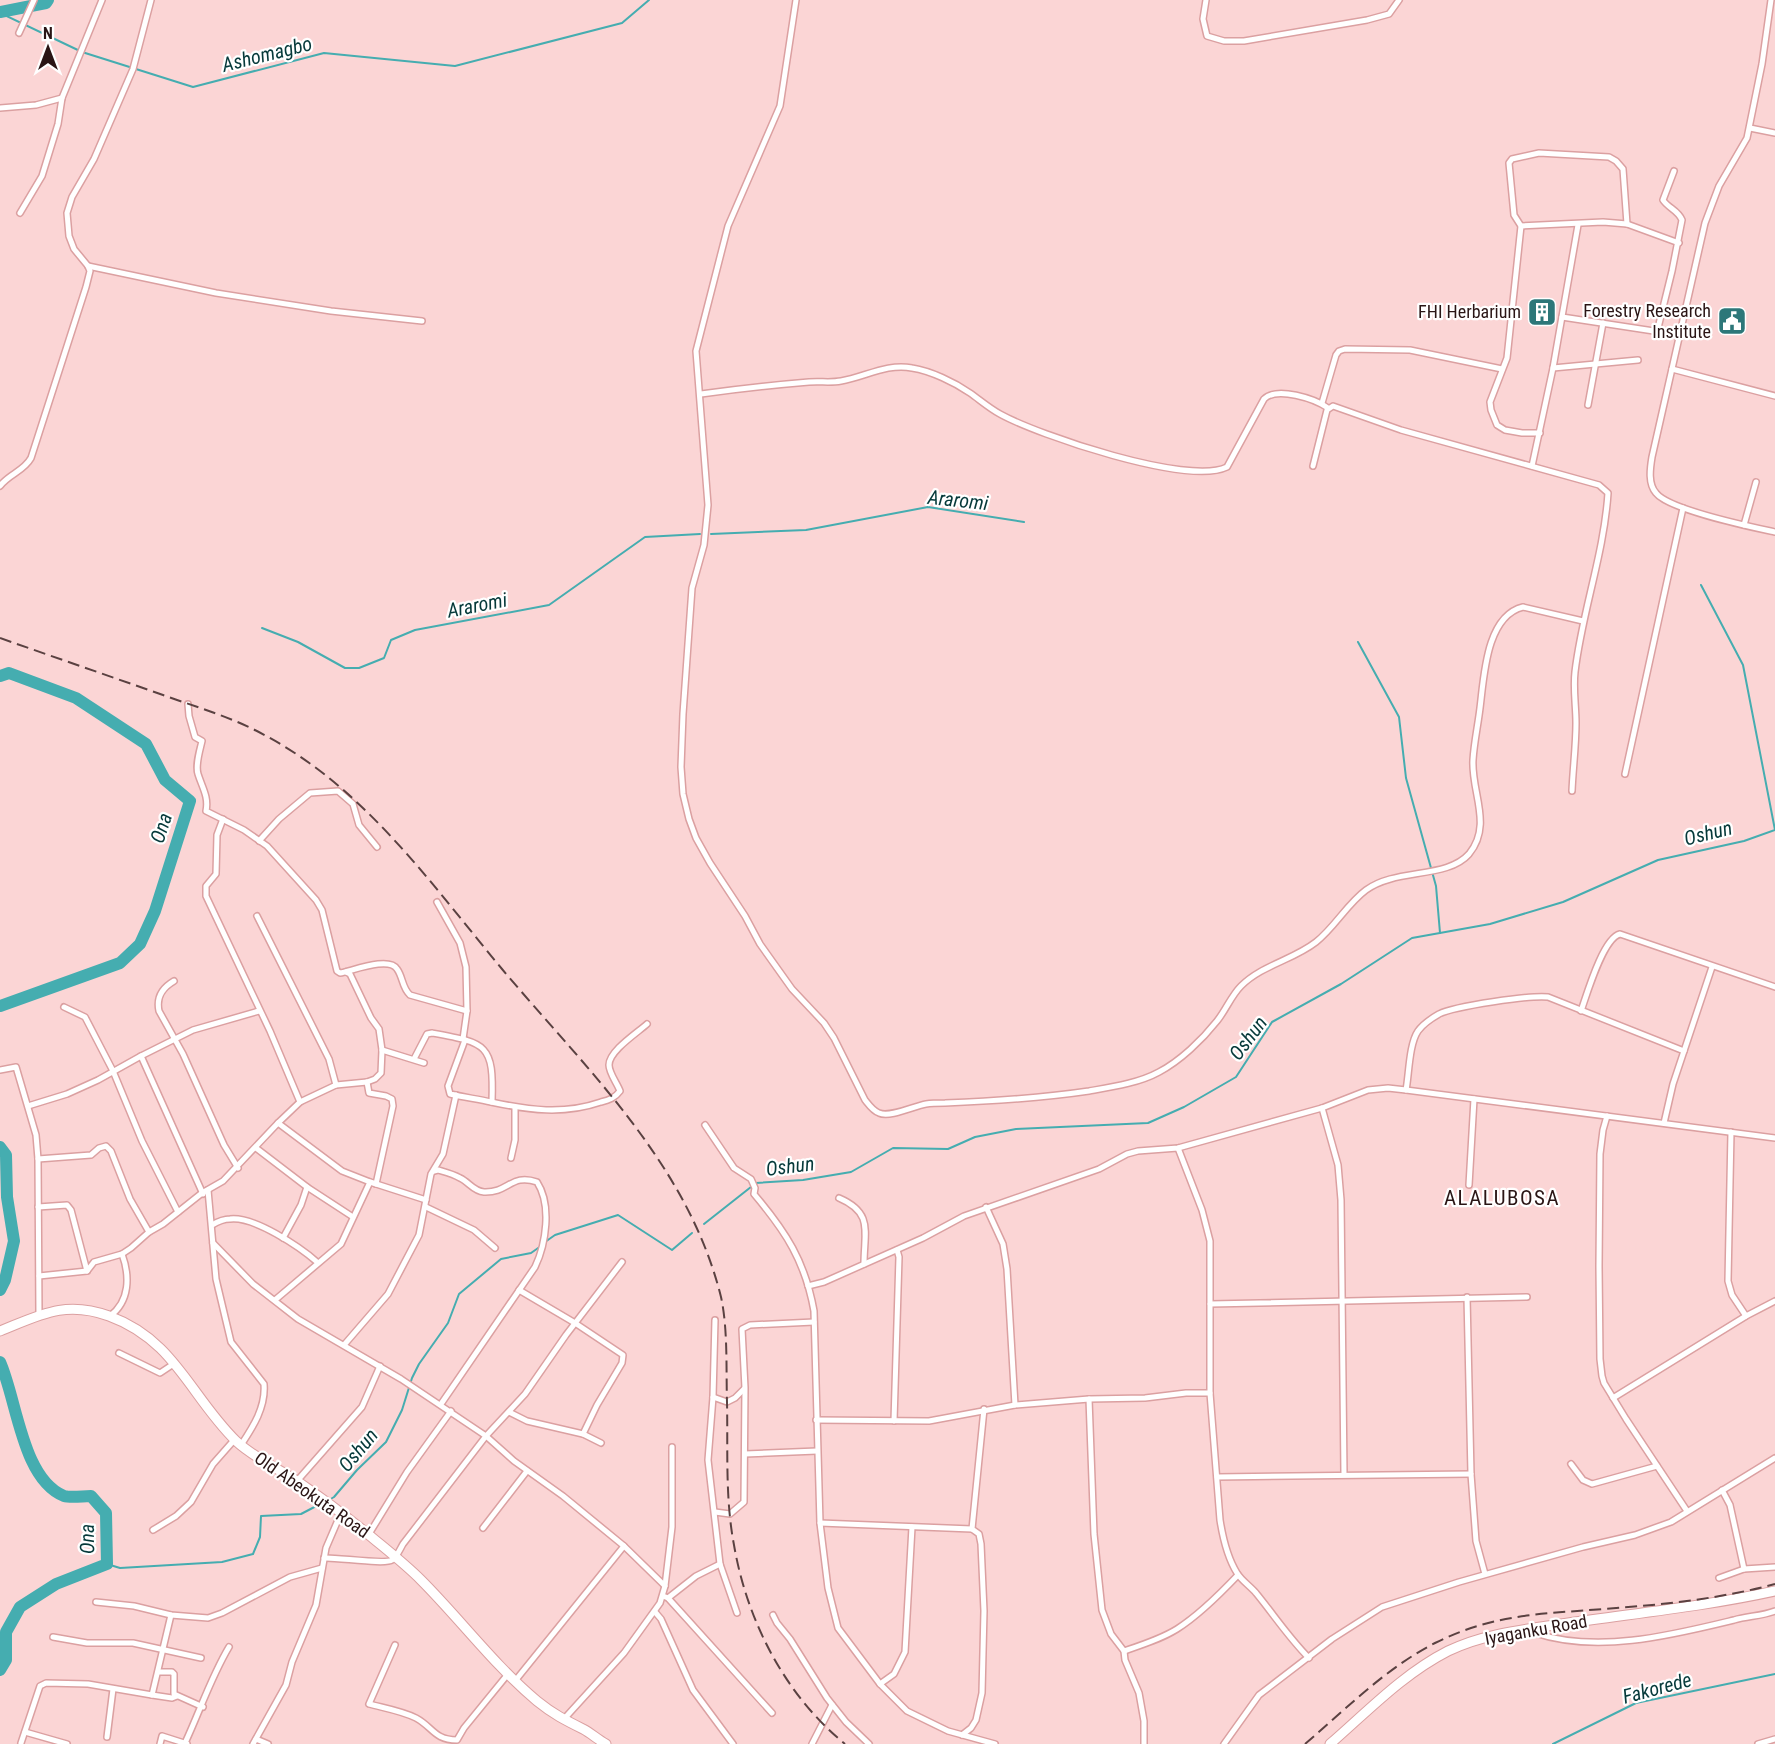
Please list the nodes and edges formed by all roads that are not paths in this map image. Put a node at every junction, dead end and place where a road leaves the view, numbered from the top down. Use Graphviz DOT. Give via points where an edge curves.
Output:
graph roads {
  1 [pos="34,0"];
  2 [pos="102,0"];
  3 [pos="151,0"];
  4 [pos="796,0"];
  5 [pos="1206,0"];
  6 [pos="1399,0"];
  7 [pos="1771,0"];
  8 [pos="20,33"];
  9 [pos="62,98"];
  10 [pos="0,108"];
  11 [pos="1750,128"];
  12 [pos="1775,133"];
  13 [pos="1674,171"];
  14 [pos="20,213"];
  15 [pos="1627,224"];
  16 [pos="1578,225"];
  17 [pos="1521,226"];
  18 [pos="1679,243"];
  19 [pos="88,266"];
  20 [pos="1562,317"];
  21 [pos="422,321"];
  22 [pos="1603,323"];
  23 [pos="1657,332"];
  24 [pos="1680,335"];
  25 [pos="1638,360"];
  26 [pos="1595,364"];
  27 [pos="1553,368"];
  28 [pos="1502,369"];
  29 [pos="1672,369"];
  30 [pos="701,394"];
  31 [pos="1775,396"];
  32 [pos="1322,403"];
  33 [pos="1588,405"];
  34 [pos="1328,408"];
  35 [pos="1540,433"];
  36 [pos="1313,466"];
  37 [pos="1532,466"];
  38 [pos="1756,482"];
  39 [pos="0,486"];
  40 [pos="1683,508"];
  41 [pos="1744,525"];
  42 [pos="1775,532"];
  43 [pos="1583,621"];
  44 [pos="188,704"];
  45 [pos="1625,774"];
  46 [pos="1572,791"];
  47 [pos="223,819"];
  48 [pos="259,841"];
  49 [pos="377,847"];
  50 [pos="437,902"];
  51 [pos="257,916"];
  52 [pos="1712,967"];
  53 [pos="346,972"];
  54 [pos="174,981"];
  55 [pos="1775,987"];
  56 [pos="64,1007"];
  57 [pos="259,1011"];
  58 [pos="467,1011"];
  59 [pos="1581,1011"];
  60 [pos="647,1024"];
  61 [pos="173,1039"];
  62 [pos="464,1039"];
  63 [pos="382,1050"];
  64 [pos="1684,1051"];
  65 [pos="141,1056"];
  66 [pos="414,1059"];
  67 [pos="424,1063"];
  68 [pos="0,1070"];
  69 [pos="113,1071"];
  70 [pos="367,1082"];
  71 [pos="336,1085"];
  72 [pos="1406,1090"];
  73 [pos="456,1095"];
  74 [pos="1474,1099"];
  75 [pos="300,1102"];
  76 [pos="492,1102"];
  77 [pos="28,1106"];
  78 [pos="515,1108"];
  79 [pos="1322,1108"];
  80 [pos="1607,1116"];
  81 [pos="278,1123"];
  82 [pos="1664,1123"];
  83 [pos="705,1125"];
  84 [pos="1731,1132"];
  85 [pos="1775,1138"];
  86 [pos="256,1148"];
  87 [pos="1178,1148"];
  88 [pos="511,1158"];
  89 [pos="38,1159"];
  90 [pos="238,1168"];
  91 [pos="434,1171"];
  92 [pos="369,1182"];
  93 [pos="376,1184"];
  94 [pos="1469,1185"];
  95 [pos="307,1187"];
  96 [pos="205,1192"];
  97 [pos="839,1198"];
  98 [pos="426,1204"];
  99 [pos="38,1207"];
  100 [pos="986,1207"];
  101 [pos="177,1212"];
  102 [pos="353,1217"];
  103 [pos="212,1225"];
  104 [pos="149,1232"];
  105 [pos="283,1238"];
  106 [pos="213,1242"];
  107 [pos="495,1248"];
  108 [pos="897,1250"];
  109 [pos="122,1254"];
  110 [pos="317,1262"];
  111 [pos="622,1262"];
  112 [pos="864,1264"];
  113 [pos="87,1271"];
  114 [pos="39,1276"];
  115 [pos="808,1286"];
  116 [pos="519,1290"];
  117 [pos="1467,1297"];
  118 [pos="1527,1297"];
  119 [pos="275,1300"];
  120 [pos="1342,1300"];
  121 [pos="1775,1301"];
  122 [pos="1210,1304"];
  123 [pos="39,1315"];
  124 [pos="110,1316"];
  125 [pos="1746,1316"];
  126 [pos="715,1320"];
  127 [pos="814,1322"];
  128 [pos="575,1323"];
  129 [pos="0,1331"];
  130 [pos="344,1345"];
  131 [pos="119,1353"];
  132 [pos="175,1363"];
  133 [pos="380,1366"];
  134 [pos="744,1388"];
  135 [pos="1210,1393"];
  136 [pos="713,1397"];
  137 [pos="1613,1398"];
  138 [pos="1089,1399"];
  139 [pos="441,1404"];
  140 [pos="1015,1405"];
  141 [pos="984,1409"];
  142 [pos="451,1411"];
  143 [pos="509,1412"];
  144 [pos="816,1420"];
  145 [pos="894,1421"];
  146 [pos="583,1434"];
  147 [pos="486,1436"];
  148 [pos="238,1442"];
  149 [pos="601,1443"];
  150 [pos="672,1447"];
  151 [pos="817,1451"];
  152 [pos="745,1454"];
  153 [pos="1775,1458"];
  154 [pos="1571,1464"];
  155 [pos="1657,1466"];
  156 [pos="527,1471"];
  157 [pos="1344,1474"];
  158 [pos="1471,1474"];
  159 [pos="1217,1477"];
  160 [pos="297,1481"];
  161 [pos="1722,1490"];
  162 [pos="1687,1511"];
  163 [pos="715,1512"];
  164 [pos="341,1513"];
  165 [pos="820,1522"];
  166 [pos="912,1527"];
  167 [pos="483,1528"];
  168 [pos="972,1528"];
  169 [pos="153,1530"];
  170 [pos="369,1534"];
  171 [pos="624,1546"];
  172 [pos="395,1557"];
  173 [pos="324,1558"];
  174 [pos="720,1564"];
  175 [pos="1775,1567"];
  176 [pos="322,1568"];
  177 [pos="1744,1569"];
  178 [pos="1485,1574"];
  179 [pos="1238,1575"];
  180 [pos="1719,1578"];
  181 [pos="665,1586"];
  182 [pos="1775,1591"];
  183 [pos="665,1597"];
  184 [pos="96,1602"];
  185 [pos="1775,1611"];
  186 [pos="655,1612"];
  187 [pos="737,1613"];
  188 [pos="171,1615"];
  189 [pos="773,1615"];
  190 [pos="1533,1628"];
  191 [pos="53,1636"];
  192 [pos="395,1645"];
  193 [pos="229,1647"];
  194 [pos="164,1649"];
  195 [pos="1124,1651"];
  196 [pos="201,1658"];
  197 [pos="1309,1658"];
  198 [pos="158,1672"];
  199 [pos="512,1677"];
  200 [pos="880,1684"];
  201 [pos="113,1689"];
  202 [pos="152,1695"];
  203 [pos="177,1696"];
  204 [pos="832,1705"];
  205 [pos="203,1707"];
  206 [pos="772,1713"];
  207 [pos="563,1720"];
  208 [pos="24,1732"];
  209 [pos="962,1736"];
  210 [pos="107,1737"];
  211 [pos="1775,1739"];
  212 [pos="255,1741"];
  213 [pos="976,1742"];
  214 [pos="21,1743"];
  215 [pos="67,1744"];
  216 [pos="160,1744"];
  217 [pos="186,1744"];
  218 [pos="268,1744"];
  219 [pos="606,1744"];
  220 [pos="733,1744"];
  221 [pos="812,1744"];
  222 [pos="869,1744"];
  223 [pos="995,1744"];
  224 [pos="1144,1744"];
  225 [pos="1224,1744"];
  226 [pos="1330,1744"];
  227 [pos="1758,1744"];
  1 -- 8 [label="street"];
  2 -- 9 [label="street"];
  3 -- 19 [label="street" via="133,69 68,213 69,236"];
  4 -- 30 [label="street" via="780,106 728,226 699,342 696,360"];
  5 -- 6 [label="street" via="1203,19 1207,36 1244,41 1367,20 1389,14"];
  7 -- 11 [label="street"];
  9 -- 10 [label="street"];
  9 -- 14 [label="street" via="42,176"];
  11 -- 12 [label="street"];
  11 -- 24 [label="street" via="1711,203"];
  13 -- 18 [label="street" via="1663,200 1682,220"];
  15 -- 16 [label="street"];
  15 -- 17 [label="street" via="1623,169 1616,160 1539,153 1518,156 1509,163 1514,215"];
  15 -- 18 [label="street"];
  16 -- 17 [label="street"];
  16 -- 20 [label="street"];
  17 -- 28 [label="street" via="1508,358"];
  18 -- 23 [label="street"];
  19 -- 21 [label="street" via="216,293"];
  19 -- 39 [label="street" via="86,287 32,458"];
  20 -- 22 [label="street"];
  20 -- 27 [label="street"];
  22 -- 23 [label="street"];
  22 -- 26 [label="street"];
  23 -- 24 [label="street"];
  24 -- 29 [label="street"];
  25 -- 26 [label="street"];
  26 -- 27 [label="street"];
  26 -- 33 [label="street"];
  27 -- 35 [label="street"];
  28 -- 32 [label="street" via="1410,350 1345,349 1336,355"];
  28 -- 35 [label="street" via="1490,402 1493,419 1505,430"];
  29 -- 31 [label="street"];
  29 -- 40 [label="street" via="1652,457 1651,479 1657,495"];
  30 -- 32 [label="street" via="842,381 888,368 912,368 953,383 1001,415 1049,436 1160,466 1212,470 1224,468 1231,461 1269,394 1290,394"];
  30 -- 43 [label="street" via="708,505 704,545 692,588 683,714 681,767 689,819 710,863 760,944 792,989 824,1023 865,1100 879,1113 925,1104 996,1101 1109,1088 1168,1066 1217,1021 1253,975 1316,943 1366,890 1388,878 1442,868 1470,853 1481,815 1473,762 1486,664 1498,626 1515,609 1523,608"];
  32 -- 34 [label="street"];
  34 -- 36 [label="street"];
  34 -- 37 [label="street" via="1333,406 1401,430"];
  35 -- 37 [label="street"];
  37 -- 43 [label="street" via="1599,485 1608,493 1603,537"];
  38 -- 41 [label="street"];
  40 -- 41 [label="street"];
  40 -- 45 [label="street"];
  41 -- 42 [label="street"];
  43 -- 46 [label="street" via="1575,672"];
  44 -- 47 [label="street" via="195,737 201,741 198,771 208,803 206,811"];
  47 -- 48 [label="street"];
  47 -- 57 [label="street" via="217,835 216,874 206,886 206,896"];
  48 -- 49 [label="street" via="310,793 338,791 353,804 359,825"];
  48 -- 53 [label="street" via="319,904 335,967 340,973"];
  50 -- 58 [label="street" via="463,953"];
  51 -- 71 [label="street" via="329,1059"];
  52 -- 55 [label="street"];
  52 -- 59 [label="street" via="1615,935 1594,974"];
  52 -- 64 [label="street"];
  53 -- 58 [label="street" via="367,965 392,965 410,995"];
  53 -- 63 [label="street" via="379,1029"];
  54 -- 61 [label="street" via="165,986 157,1004"];
  56 -- 69 [label="street" via="86,1017"];
  57 -- 61 [label="street" via="209,1024"];
  57 -- 75 [label="street"];
  58 -- 62 [label="street"];
  59 -- 64 [label="street"];
  59 -- 72 [label="street" via="1539,996 1440,1014 1417,1033"];
  60 -- 78 [label="street" via="610,1059 609,1067 620,1091 614,1098 578,1109"];
  61 -- 65 [label="street"];
  61 -- 90 [label="street"];
  62 -- 66 [label="street" via="427,1034"];
  62 -- 73 [label="street" via="448,1086 450,1094"];
  62 -- 76 [label="street" via="483,1049 490,1058"];
  63 -- 66 [label="street"];
  63 -- 70 [label="street" via="381,1073"];
  64 -- 82 [label="street"];
  65 -- 69 [label="street"];
  65 -- 96 [label="street"];
  66 -- 67 [label="street"];
  68 -- 77 [label="street" via="16,1067"];
  69 -- 77 [label="street" via="68,1094"];
  69 -- 101 [label="street"];
  70 -- 71 [label="street"];
  70 -- 93 [label="street" via="369,1093 392,1099 393,1106"];
  71 -- 75 [label="street"];
  72 -- 74 [label="street"];
  72 -- 79 [label="street" via="1368,1090"];
  73 -- 76 [label="street"];
  73 -- 91 [label="street" via="443,1154"];
  74 -- 80 [label="street"];
  74 -- 94 [label="street"];
  75 -- 81 [label="street"];
  76 -- 78 [label="street"];
  77 -- 89 [label="street"];
  78 -- 88 [label="street"];
  79 -- 87 [label="street"];
  79 -- 120 [label="street" via="1340,1176"];
  80 -- 82 [label="street"];
  80 -- 137 [label="street" via="1600,1154 1600,1359 1604,1383"];
  81 -- 86 [label="street"];
  81 -- 92 [label="street" via="342,1171"];
  82 -- 84 [label="street"];
  83 -- 115 [label="street" via="734,1168 751,1179 754,1194 790,1240"];
  84 -- 85 [label="street"];
  84 -- 125 [label="street" via="1728,1281"];
  86 -- 90 [label="street"];
  86 -- 95 [label="street"];
  87 -- 100 [label="street" via="1127,1154 1099,1169"];
  87 -- 122 [label="street" via="1210,1241"];
  89 -- 99 [label="street"];
  89 -- 104 [label="street" via="91,1155 106,1146"];
  90 -- 96 [label="street"];
  91 -- 98 [label="street"];
  91 -- 116 [label="street" via="462,1179 482,1191 498,1191 519,1179 537,1182 544,1199 542,1252"];
  92 -- 93 [label="street"];
  92 -- 102 [label="street"];
  93 -- 98 [label="street"];
  95 -- 102 [label="street"];
  95 -- 105 [label="street"];
  96 -- 101 [label="street"];
  96 -- 103 [label="street"];
  97 -- 112 [label="street" via="861,1214 865,1228"];
  98 -- 107 [label="street" via="474,1230"];
  98 -- 130 [label="street" via="419,1235 388,1294"];
  99 -- 113 [label="street" via="68,1205"];
  99 -- 114 [label="street"];
  100 -- 108 [label="street"];
  100 -- 140 [label="street" via="1003,1244 1007,1269"];
  101 -- 104 [label="street"];
  102 -- 110 [label="street" via="341,1244"];
  103 -- 105 [label="street" via="231,1218 242,1219"];
  103 -- 106 [label="street"];
  104 -- 109 [label="street"];
  105 -- 110 [label="street"];
  106 -- 119 [label="street" via="253,1284"];
  106 -- 148 [label="street" via="216,1279 231,1342 264,1384 255,1424"];
  108 -- 112 [label="street"];
  108 -- 145 [label="street"];
  109 -- 113 [label="street" via="94,1262"];
  109 -- 124 [label="street" via="128,1283 118,1310"];
  110 -- 119 [label="street"];
  111 -- 128 [label="street"];
  112 -- 115 [label="street"];
  113 -- 114 [label="street"];
  114 -- 123 [label="street"];
  115 -- 127 [label="street"];
  116 -- 128 [label="street"];
  116 -- 139 [label="street"];
  117 -- 118 [label="street"];
  117 -- 120 [label="street"];
  117 -- 158 [label="street"];
  119 -- 130 [label="street" via="298,1319"];
  120 -- 122 [label="street"];
  120 -- 157 [label="street"];
  121 -- 125 [label="street"];
  122 -- 135 [label="street"];
  123 -- 124 [label="highway, Old Abeokuta Road" via="74,1309"];
  123 -- 129 [label="highway, Old Abeokuta Road"];
  124 -- 132 [label="highway, Old Abeokuta Road" via="150,1338"];
  125 -- 137 [label="street"];
  126 -- 136 [label="street"];
  127 -- 134 [label="street" via="750,1325 742,1329"];
  127 -- 144 [label="street"];
  128 -- 143 [label="street"];
  128 -- 146 [label="street" via="624,1357"];
  130 -- 133 [label="street"];
  131 -- 132 [label="street" via="160,1373"];
  132 -- 148 [label="highway, Old Abeokuta Road"];
  133 -- 139 [label="street"];
  133 -- 160 [label="street" via="362,1407"];
  134 -- 136 [label="street" via="727,1402"];
  134 -- 152 [label="street"];
  135 -- 138 [label="street"];
  135 -- 159 [label="street"];
  136 -- 163 [label="street" via="708,1460"];
  137 -- 155 [label="street"];
  138 -- 140 [label="street"];
  138 -- 195 [label="street" via="1097,1575 1106,1622"];
  139 -- 142 [label="street"];
  140 -- 141 [label="street"];
  141 -- 145 [label="street" via="929,1421"];
  141 -- 168 [label="street"];
  142 -- 147 [label="street"];
  142 -- 170 [label="street"];
  143 -- 146 [label="street" via="527,1421"];
  143 -- 147 [label="street"];
  144 -- 145 [label="street"];
  144 -- 151 [label="street"];
  146 -- 149 [label="street"];
  147 -- 156 [label="street"];
  147 -- 172 [label="street"];
  148 -- 160 [label="highway, Old Abeokuta Road"];
  148 -- 169 [label="street" via="213,1464 191,1502"];
  150 -- 181 [label="street" via="672,1527"];
  151 -- 152 [label="street"];
  151 -- 165 [label="street"];
  152 -- 163 [label="street" via="744,1502 730,1514"];
  153 -- 161 [label="street"];
  154 -- 155 [label="street" via="1583,1480 1592,1484"];
  155 -- 162 [label="street"];
  156 -- 167 [label="street"];
  156 -- 171 [label="street"];
  157 -- 158 [label="street"];
  157 -- 159 [label="street"];
  158 -- 178 [label="street" via="1476,1540"];
  159 -- 179 [label="street" via="1223,1541"];
  160 -- 164 [label="highway, Old Abeokuta Road"];
  161 -- 162 [label="street"];
  161 -- 177 [label="street" via="1730,1505"];
  162 -- 178 [label="street" via="1652,1530"];
  163 -- 174 [label="street"];
  164 -- 170 [label="highway, Old Abeokuta Road"];
  164 -- 173 [label="street"];
  165 -- 166 [label="street"];
  165 -- 200 [label="street" via="836,1621 842,1636"];
  166 -- 168 [label="street"];
  166 -- 200 [label="street" via="905,1652 894,1674"];
  168 -- 209 [label="street" via="981,1544 982,1693 976,1720"];
  170 -- 172 [label="highway, Old Abeokuta Road"];
  171 -- 181 [label="street"];
  171 -- 199 [label="street"];
  172 -- 173 [label="street" via="388,1562"];
  172 -- 199 [label="highway, Old Abeokuta Road"];
  173 -- 176 [label="street"];
  174 -- 183 [label="street"];
  174 -- 187 [label="street"];
  175 -- 177 [label="street"];
  176 -- 188 [label="street" via="290,1578 222,1613 207,1617"];
  176 -- 212 [label="street" via="316,1605 286,1685"];
  177 -- 180 [label="street"];
  178 -- 197 [label="street" via="1382,1607"];
  179 -- 195 [label="street" via="1178,1628"];
  179 -- 197 [label="street"];
  181 -- 183 [label="street"];
  182 -- 190 [label="highway, Iyaganku Road"];
  183 -- 186 [label="street"];
  183 -- 206 [label="street"];
  184 -- 188 [label="street"];
  185 -- 190 [label="street" via="1676,1633 1604,1643 1543,1636"];
  186 -- 207 [label="street"];
  186 -- 220 [label="street" via="662,1619 693,1690"];
  188 -- 194 [label="street"];
  189 -- 204 [label="street"];
  190 -- 226 [label="highway, Iyaganku Road" via="1467,1643 1432,1660 1398,1683"];
  191 -- 194 [label="street"];
  192 -- 199 [label="street" via="369,1704 416,1718 439,1737 449,1740 457,1740"];
  193 -- 205 [label="street"];
  194 -- 196 [label="street"];
  194 -- 198 [label="street"];
  195 -- 224 [label="street" via="1142,1706"];
  197 -- 225 [label="street" via="1259,1695"];
  198 -- 202 [label="street"];
  198 -- 203 [label="street" via="174,1674 173,1689"];
  199 -- 207 [label="highway, Old Abeokuta Road"];
  200 -- 209 [label="street" via="917,1717"];
  201 -- 202 [label="street"];
  201 -- 208 [label="street" via="46,1683 40,1686"];
  201 -- 210 [label="street"];
  202 -- 203 [label="street"];
  203 -- 205 [label="street"];
  204 -- 221 [label="street"];
  204 -- 222 [label="street"];
  205 -- 217 [label="street"];
  207 -- 219 [label="highway, Old Abeokuta Road"];
  208 -- 214 [label="street"];
  208 -- 215 [label="street"];
  209 -- 213 [label="street"];
  211 -- 227 [label="street"];
  212 -- 218 [label="street"];
  213 -- 223 [label="street"];
  216 -- 217 [label="street" via="162,1736"];
}
